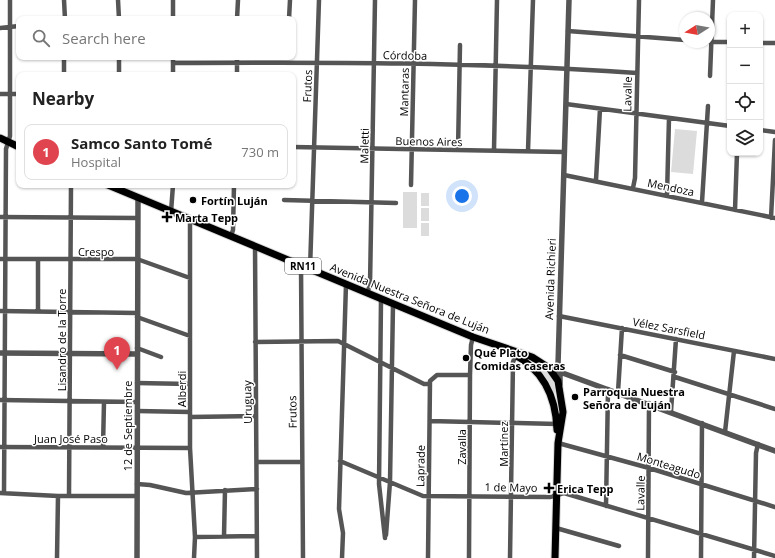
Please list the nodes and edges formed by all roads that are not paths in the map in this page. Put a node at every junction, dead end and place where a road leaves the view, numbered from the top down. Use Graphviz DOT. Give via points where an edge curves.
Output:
graph roads {
  1 [pos="10,0"];
  2 [pos="64,0"];
  3 [pos="118,0"];
  4 [pos="173,0"];
  5 [pos="238,0"];
  6 [pos="290,0"];
  7 [pos="319,0"];
  8 [pos="375,0"];
  9 [pos="416,0"];
  10 [pos="497,0"];
  11 [pos="533,0"];
  12 [pos="569,0"];
  13 [pos="639,0"];
  14 [pos="713,0"];
  15 [pos="712,12"];
  16 [pos="64,16"];
  17 [pos="119,16"];
  18 [pos="173,16"];
  19 [pos="238,16"];
  20 [pos="289,16"];
  21 [pos="16,26"];
  22 [pos="10,27"];
  23 [pos="0,28"];
  24 [pos="568,31"];
  25 [pos="638,37"];
  26 [pos="679,40"];
  27 [pos="715,42"];
  28 [pos="727,42"];
  29 [pos="763,43"];
  30 [pos="775,43"];
  31 [pos="460,45"];
  32 [pos="710,48"];
  33 [pos="64,60"];
  34 [pos="119,60"];
  35 [pos="237,60"];
  36 [pos="296,60"];
  37 [pos="173,63"];
  38 [pos="317,63"];
  39 [pos="374,64"];
  40 [pos="414,65"];
  41 [pos="460,65"];
  42 [pos="496,66"];
  43 [pos="531,67"];
  44 [pos="567,68"];
  45 [pos="64,72"];
  46 [pos="119,72"];
  47 [pos="173,72"];
  48 [pos="237,72"];
  49 [pos="637,73"];
  50 [pos="710,76"];
  51 [pos="0,94"];
  52 [pos="10,94"];
  53 [pos="16,94"];
  54 [pos="566,104"];
  55 [pos="708,106"];
  56 [pos="600,108"];
  57 [pos="636,113"];
  58 [pos="669,118"];
  59 [pos="706,122"];
  60 [pos="727,126"];
  61 [pos="763,130"];
  62 [pos="775,132"];
  63 [pos="0,138"];
  64 [pos="775,140"];
  65 [pos="8,142"];
  66 [pos="16,146"];
  67 [pos="296,147"];
  68 [pos="314,148"];
  69 [pos="373,149"];
  70 [pos="412,149"];
  71 [pos="458,150"];
  72 [pos="494,150"];
  73 [pos="528,151"];
  74 [pos="564,152"];
  75 [pos="737,156"];
  76 [pos="0,175"];
  77 [pos="6,175"];
  78 [pos="564,175"];
  79 [pos="596,180"];
  80 [pos="411,185"];
  81 [pos="71,188"];
  82 [pos="120,188"];
  83 [pos="173,188"];
  84 [pos="234,188"];
  85 [pos="633,188"];
  86 [pos="667,195"];
  87 [pos="138,198"];
  88 [pos="284,200"];
  89 [pos="313,200"];
  90 [pos="371,201"];
  91 [pos="396,202"];
  92 [pos="702,202"];
  93 [pos="735,210"];
  94 [pos="171,212"];
  95 [pos="0,217"];
  96 [pos="6,217"];
  97 [pos="71,218"];
  98 [pos="137,218"];
  99 [pos="773,218"];
  100 [pos="190,220"];
  101 [pos="231,236"];
  102 [pos="255,246"];
  103 [pos="3,259"];
  104 [pos="137,259"];
  105 [pos="38,260"];
  106 [pos="71,260"];
  107 [pos="301,265"];
  108 [pos="310,269"];
  109 [pos="190,278"];
  110 [pos="346,284"];
  111 [pos="367,293"];
  112 [pos="381,299"];
  113 [pos="393,304"];
  114 [pos="3,311"];
  115 [pos="38,311"];
  116 [pos="70,312"];
  117 [pos="137,315"];
  118 [pos="559,316"];
  119 [pos="622,328"];
  120 [pos="190,336"];
  121 [pos="473,337"];
  122 [pos="676,339"];
  123 [pos="301,341"];
  124 [pos="255,342"];
  125 [pos="343,342"];
  126 [pos="498,346"];
  127 [pos="137,351"];
  128 [pos="734,351"];
  129 [pos="3,353"];
  130 [pos="70,353"];
  131 [pos="516,355"];
  132 [pos="620,355"];
  133 [pos="161,357"];
  134 [pos="775,359"];
  135 [pos="380,361"];
  136 [pos="392,367"];
  137 [pos="548,367"];
  138 [pos="560,372"];
  139 [pos="539,373"];
  140 [pos="675,374"];
  141 [pos="470,375"];
  142 [pos="137,383"];
  143 [pos="190,384"];
  144 [pos="429,384"];
  145 [pos="608,388"];
  146 [pos="561,390"];
  147 [pos="618,392"];
  148 [pos="729,394"];
  149 [pos="552,396"];
  150 [pos="2,400"];
  151 [pos="70,401"];
  152 [pos="104,402"];
  153 [pos="137,402"];
  154 [pos="649,403"];
  155 [pos="775,409"];
  156 [pos="137,411"];
  157 [pos="671,411"];
  158 [pos="190,414"];
  159 [pos="256,416"];
  160 [pos="430,421"];
  161 [pos="470,422"];
  162 [pos="512,423"];
  163 [pos="702,423"];
  164 [pos="557,424"];
  165 [pos="725,432"];
  166 [pos="558,442"];
  167 [pos="758,444"];
  168 [pos="2,447"];
  169 [pos="103,447"];
  170 [pos="70,448"];
  171 [pos="137,448"];
  172 [pos="190,448"];
  173 [pos="775,451"];
  174 [pos="608,456"];
  175 [pos="340,461"];
  176 [pos="257,462"];
  177 [pos="302,462"];
  178 [pos="649,468"];
  179 [pos="379,476"];
  180 [pos="390,482"];
  181 [pos="137,484"];
  182 [pos="701,484"];
  183 [pos="257,489"];
  184 [pos="225,490"];
  185 [pos="2,493"];
  186 [pos="193,493"];
  187 [pos="69,495"];
  188 [pos="556,495"];
  189 [pos="58,496"];
  190 [pos="137,496"];
  191 [pos="429,496"];
  192 [pos="470,496"];
  193 [pos="512,497"];
  194 [pos="755,500"];
  195 [pos="606,506"];
  196 [pos="775,507"];
  197 [pos="648,518"];
  198 [pos="556,528"];
  199 [pos="701,534"];
  200 [pos="224,536"];
  201 [pos="257,536"];
  202 [pos="195,537"];
  203 [pos="619,546"];
  204 [pos="754,550"];
  205 [pos="775,556"];
  206 [pos="57,558"];
  207 [pos="137,558"];
  208 [pos="194,558"];
  209 [pos="257,558"];
  210 [pos="302,558"];
  211 [pos="342,558"];
  212 [pos="428,558"];
  213 [pos="469,558"];
  214 [pos="510,558"];
  215 [pos="555,558"];
  216 [pos="648,558"];
  217 [pos="701,558"];
  218 [pos="754,558"];
  1 -- 22 [label="street"];
  2 -- 16 [label="street"];
  3 -- 17 [label="street"];
  4 -- 18 [label="street"];
  5 -- 19 [label="street"];
  6 -- 20 [label="street"];
  7 -- 38 [label="street, Frutos"];
  8 -- 39 [label="street, Maletti"];
  9 -- 40 [label="street, Mantaras"];
  10 -- 42 [label="street"];
  11 -- 43 [label="street"];
  12 -- 24 [label="street, Avenida Richieri"];
  13 -- 25 [label="street, Lavalle"];
  14 -- 15 [label="street"];
  21 -- 22 [label="street"];
  22 -- 23 [label="street"];
  22 -- 52 [label="street"];
  24 -- 25 [label="street"];
  24 -- 44 [label="street, Avenida Richieri"];
  25 -- 26 [label="street"];
  25 -- 49 [label="street, Lavalle"];
  27 -- 28 [label="street"];
  29 -- 30 [label="street"];
  31 -- 41 [label="street"];
  32 -- 50 [label="street"];
  33 -- 45 [label="street"];
  34 -- 46 [label="street"];
  35 -- 37 [label="street, Córdoba"];
  35 -- 48 [label="street"];
  36 -- 38 [label="street, Córdoba"];
  37 -- 47 [label="street"];
  38 -- 39 [label="street, Córdoba"];
  38 -- 68 [label="street, Frutos"];
  39 -- 40 [label="street, Córdoba"];
  39 -- 69 [label="street, Maletti"];
  40 -- 41 [label="street, Córdoba"];
  40 -- 70 [label="street, Mantaras"];
  41 -- 42 [label="street, Córdoba"];
  41 -- 71 [label="street"];
  42 -- 43 [label="street, Córdoba"];
  42 -- 72 [label="street"];
  43 -- 44 [label="street, Córdoba"];
  43 -- 73 [label="street"];
  44 -- 49 [label="street, Córdoba"];
  44 -- 54 [label="street, Avenida Richieri"];
  49 -- 57 [label="street, Lavalle"];
  51 -- 52 [label="street"];
  52 -- 53 [label="street"];
  52 -- 65 [label="street"];
  54 -- 56 [label="street"];
  54 -- 74 [label="street, Avenida Richieri"];
  55 -- 59 [label="street"];
  56 -- 57 [label="street"];
  56 -- 79 [label="street"];
  57 -- 58 [label="street"];
  57 -- 85 [label="street, Lavalle"];
  58 -- 59 [label="street"];
  58 -- 86 [label="street"];
  59 -- 60 [label="street"];
  59 -- 92 [label="street"];
  61 -- 62 [label="street"];
  63 -- 65 [label="main road"];
  64 -- 99 [label="street"];
  65 -- 66 [label="main road"];
  65 -- 77 [label="street"];
  67 -- 68 [label="street, Buenos Aires"];
  68 -- 69 [label="street, Buenos Aires"];
  68 -- 89 [label="street, Frutos"];
  69 -- 70 [label="street, Buenos Aires"];
  69 -- 90 [label="street, Maletti"];
  70 -- 71 [label="street, Buenos Aires"];
  70 -- 80 [label="street, Mantaras"];
  71 -- 72 [label="street, Buenos Aires"];
  72 -- 73 [label="street, Buenos Aires"];
  73 -- 74 [label="street, Buenos Aires"];
  74 -- 78 [label="street, Avenida Richieri"];
  75 -- 93 [label="street"];
  76 -- 77 [label="street"];
  77 -- 96 [label="street"];
  78 -- 79 [label="street, Mendoza"];
  78 -- 118 [label="street, Avenida Richieri"];
  79 -- 85 [label="street, Mendoza"];
  81 -- 97 [label="street, Lisandro de la Torre"];
  82 -- 87 [label="main road, Avenida Nuestra Señora de Luján / RN11"];
  83 -- 94 [label="street"];
  84 -- 101 [label="street"];
  85 -- 86 [label="street, Mendoza"];
  86 -- 92 [label="street, Mendoza"];
  87 -- 94 [label="main road, Avenida Nuestra Señora de Luján / RN11"];
  87 -- 98 [label="street, 12 de Septiembre"];
  88 -- 89 [label="street"];
  89 -- 90 [label="street"];
  89 -- 108 [label="street, Frutos"];
  90 -- 91 [label="street"];
  90 -- 111 [label="street, Maletti" via="370,285"];
  92 -- 93 [label="street, Mendoza"];
  93 -- 99 [label="street, Mendoza"];
  94 -- 100 [label="main road, Avenida Nuestra Señora de Luján / RN11"];
  95 -- 96 [label="street"];
  96 -- 97 [label="street"];
  96 -- 103 [label="street"];
  97 -- 98 [label="street"];
  97 -- 106 [label="street, Lisandro de la Torre"];
  98 -- 104 [label="street, 12 de Septiembre"];
  100 -- 101 [label="main road, Avenida Nuestra Señora de Luján / RN11"];
  100 -- 109 [label="street, Alberdi"];
  101 -- 102 [label="main road, Avenida Nuestra Señora de Luján / RN11"];
  102 -- 107 [label="main road, Avenida Nuestra Señora de Luján / RN11"];
  102 -- 124 [label="street, Uruguay"];
  103 -- 105 [label="street, Crespo"];
  103 -- 114 [label="street"];
  104 -- 106 [label="street, Crespo"];
  104 -- 109 [label="street, Crespo"];
  104 -- 117 [label="street, 12 de Septiembre"];
  105 -- 106 [label="street, Crespo"];
  105 -- 115 [label="street"];
  106 -- 116 [label="street, Lisandro de la Torre"];
  107 -- 108 [label="main road, Avenida Nuestra Señora de Luján / RN11"];
  107 -- 123 [label="street, Frutos"];
  108 -- 110 [label="main road, Avenida Nuestra Señora de Luján / RN11"];
  109 -- 120 [label="street, Alberdi"];
  110 -- 111 [label="main road, Avenida Nuestra Señora de Luján / RN11"];
  110 -- 125 [label="street"];
  111 -- 112 [label="main road, Avenida Nuestra Señora de Luján / RN11"];
  112 -- 113 [label="main road, Avenida Nuestra Señora de Luján / RN11"];
  112 -- 135 [label="street"];
  113 -- 121 [label="main road, Avenida Nuestra Señora de Luján / RN11"];
  113 -- 136 [label="street"];
  114 -- 115 [label="street"];
  114 -- 129 [label="street"];
  115 -- 116 [label="street"];
  116 -- 117 [label="street"];
  116 -- 130 [label="street, Lisandro de la Torre"];
  117 -- 120 [label="street"];
  117 -- 127 [label="street, 12 de Septiembre"];
  118 -- 119 [label="street, Vélez Sarsfield"];
  118 -- 138 [label="street, Avenida Richieri"];
  119 -- 122 [label="street, Vélez Sarsfield"];
  119 -- 132 [label="street"];
  120 -- 143 [label="street, Alberdi"];
  121 -- 126 [label="main road, Avenida Nuestra Señora de Luján / RN11"];
  121 -- 141 [label="street, Zavalla"];
  122 -- 128 [label="street, Vélez Sarsfield"];
  122 -- 140 [label="street"];
  123 -- 124 [label="street"];
  123 -- 125 [label="street"];
  123 -- 177 [label="street, Frutos"];
  124 -- 159 [label="street, Uruguay"];
  125 -- 135 [label="street"];
  125 -- 175 [label="street"];
  126 -- 131 [label="main road, RN11"];
  126 -- 137 [label="main road, Avenida Nuestra Señora de Luján / RN11" via="532,357"];
  127 -- 130 [label="street"];
  127 -- 133 [label="street"];
  127 -- 142 [label="street, 12 de Septiembre"];
  128 -- 134 [label="street, Vélez Sarsfield"];
  128 -- 148 [label="street"];
  129 -- 130 [label="street"];
  129 -- 150 [label="street"];
  130 -- 151 [label="street, Lisandro de la Torre"];
  131 -- 139 [label="main road, RN11"];
  131 -- 162 [label="street, Martínez" via="513,362"];
  132 -- 140 [label="street"];
  132 -- 147 [label="street"];
  135 -- 136 [label="street"];
  135 -- 179 [label="street"];
  136 -- 144 [label="street" via="424,384"];
  136 -- 180 [label="street"];
  137 -- 138 [label="street"];
  137 -- 139 [label="main road" via="541,367"];
  137 -- 146 [label="main road, RN11"];
  138 -- 145 [label="street"];
  138 -- 146 [label="street, Avenida Richieri"];
  139 -- 149 [label="main road, RN11"];
  140 -- 148 [label="street"];
  140 -- 157 [label="street"];
  141 -- 144 [label="street" via="434,376"];
  141 -- 161 [label="street, Zavalla"];
  142 -- 143 [label="street"];
  142 -- 153 [label="street, 12 de Septiembre"];
  143 -- 158 [label="street, Alberdi"];
  144 -- 160 [label="street, Laprade"];
  145 -- 147 [label="street"];
  145 -- 174 [label="street"];
  146 -- 149 [label="main road" via="557,396"];
  146 -- 166 [label="main road, Avenida Richieri / RN11" via="563,412"];
  147 -- 154 [label="street"];
  148 -- 155 [label="street"];
  148 -- 165 [label="street"];
  149 -- 164 [label="main road, RN11"];
  150 -- 151 [label="street"];
  150 -- 168 [label="street"];
  151 -- 152 [label="street"];
  151 -- 170 [label="street, Lisandro de la Torre"];
  152 -- 153 [label="street"];
  152 -- 169 [label="street"];
  153 -- 156 [label="street, 12 de Septiembre"];
  154 -- 157 [label="street"];
  154 -- 178 [label="street, Lavalle"];
  156 -- 158 [label="street"];
  156 -- 171 [label="street, 12 de Septiembre"];
  157 -- 163 [label="street"];
  158 -- 159 [label="street"];
  158 -- 172 [label="street, Alberdi"];
  159 -- 176 [label="street, Uruguay"];
  160 -- 161 [label="street"];
  160 -- 191 [label="street, Laprade"];
  161 -- 162 [label="street"];
  161 -- 192 [label="street, Zavalla"];
  162 -- 164 [label="street"];
  162 -- 193 [label="street, Martínez"];
  163 -- 165 [label="street"];
  163 -- 182 [label="street"];
  164 -- 166 [label="main road, RN11"];
  165 -- 167 [label="street"];
  166 -- 174 [label="street, Monteagudo"];
  166 -- 188 [label="main road, Avenida Richieri / RN11"];
  167 -- 173 [label="street"];
  167 -- 194 [label="street"];
  168 -- 170 [label="street, Juan José Paso"];
  168 -- 185 [label="street"];
  169 -- 170 [label="street, Juan José Paso"];
  169 -- 171 [label="street, Juan José Paso"];
  170 -- 187 [label="street, Lisandro de la Torre"];
  171 -- 172 [label="street, Juan José Paso"];
  171 -- 181 [label="street, 12 de Septiembre"];
  172 -- 186 [label="street, Alberdi"];
  174 -- 178 [label="street, Monteagudo"];
  174 -- 195 [label="street"];
  175 -- 179 [label="street, 1 de Mayo"];
  175 -- 211 [label="street"];
  176 -- 177 [label="street"];
  176 -- 183 [label="street, Uruguay"];
  177 -- 210 [label="street, Frutos"];
  178 -- 182 [label="street, Monteagudo"];
  178 -- 197 [label="street, Lavalle"];
  179 -- 180 [label="street, 1 de Mayo"];
  179 -- 180 [label="street" via="385,538"];
  180 -- 191 [label="street, 1 de Mayo"];
  181 -- 186 [label="street"];
  181 -- 190 [label="street, 12 de Septiembre"];
  182 -- 194 [label="street, Monteagudo"];
  182 -- 199 [label="street"];
  183 -- 184 [label="street"];
  183 -- 201 [label="street, Uruguay"];
  184 -- 186 [label="street"];
  184 -- 200 [label="street"];
  185 -- 189 [label="street"];
  186 -- 202 [label="street, Alberdi"];
  187 -- 189 [label="street"];
  187 -- 190 [label="street"];
  188 -- 193 [label="street, 1 de Mayo"];
  188 -- 195 [label="street, 1 de Mayo" via="564,493"];
  188 -- 198 [label="main road, Avenida Richieri / RN11"];
  189 -- 206 [label="street"];
  190 -- 207 [label="street, 12 de Septiembre"];
  191 -- 192 [label="street, 1 de Mayo"];
  191 -- 212 [label="street, Laprade"];
  192 -- 193 [label="street, 1 de Mayo"];
  192 -- 213 [label="street, Zavalla"];
  193 -- 214 [label="street, Martínez"];
  194 -- 196 [label="street, Monteagudo"];
  194 -- 204 [label="street"];
  195 -- 197 [label="street, 1 de Mayo"];
  197 -- 199 [label="street, 1 de Mayo"];
  197 -- 216 [label="street, Lavalle"];
  198 -- 203 [label="street"];
  198 -- 215 [label="main road, Avenida Richieri / RN11"];
  199 -- 204 [label="street, 1 de Mayo"];
  199 -- 217 [label="street"];
  200 -- 201 [label="street"];
  200 -- 202 [label="street"];
  201 -- 209 [label="street, Uruguay"];
  202 -- 208 [label="street, Alberdi"];
  204 -- 205 [label="street, 1 de Mayo"];
  204 -- 218 [label="street"];
}
